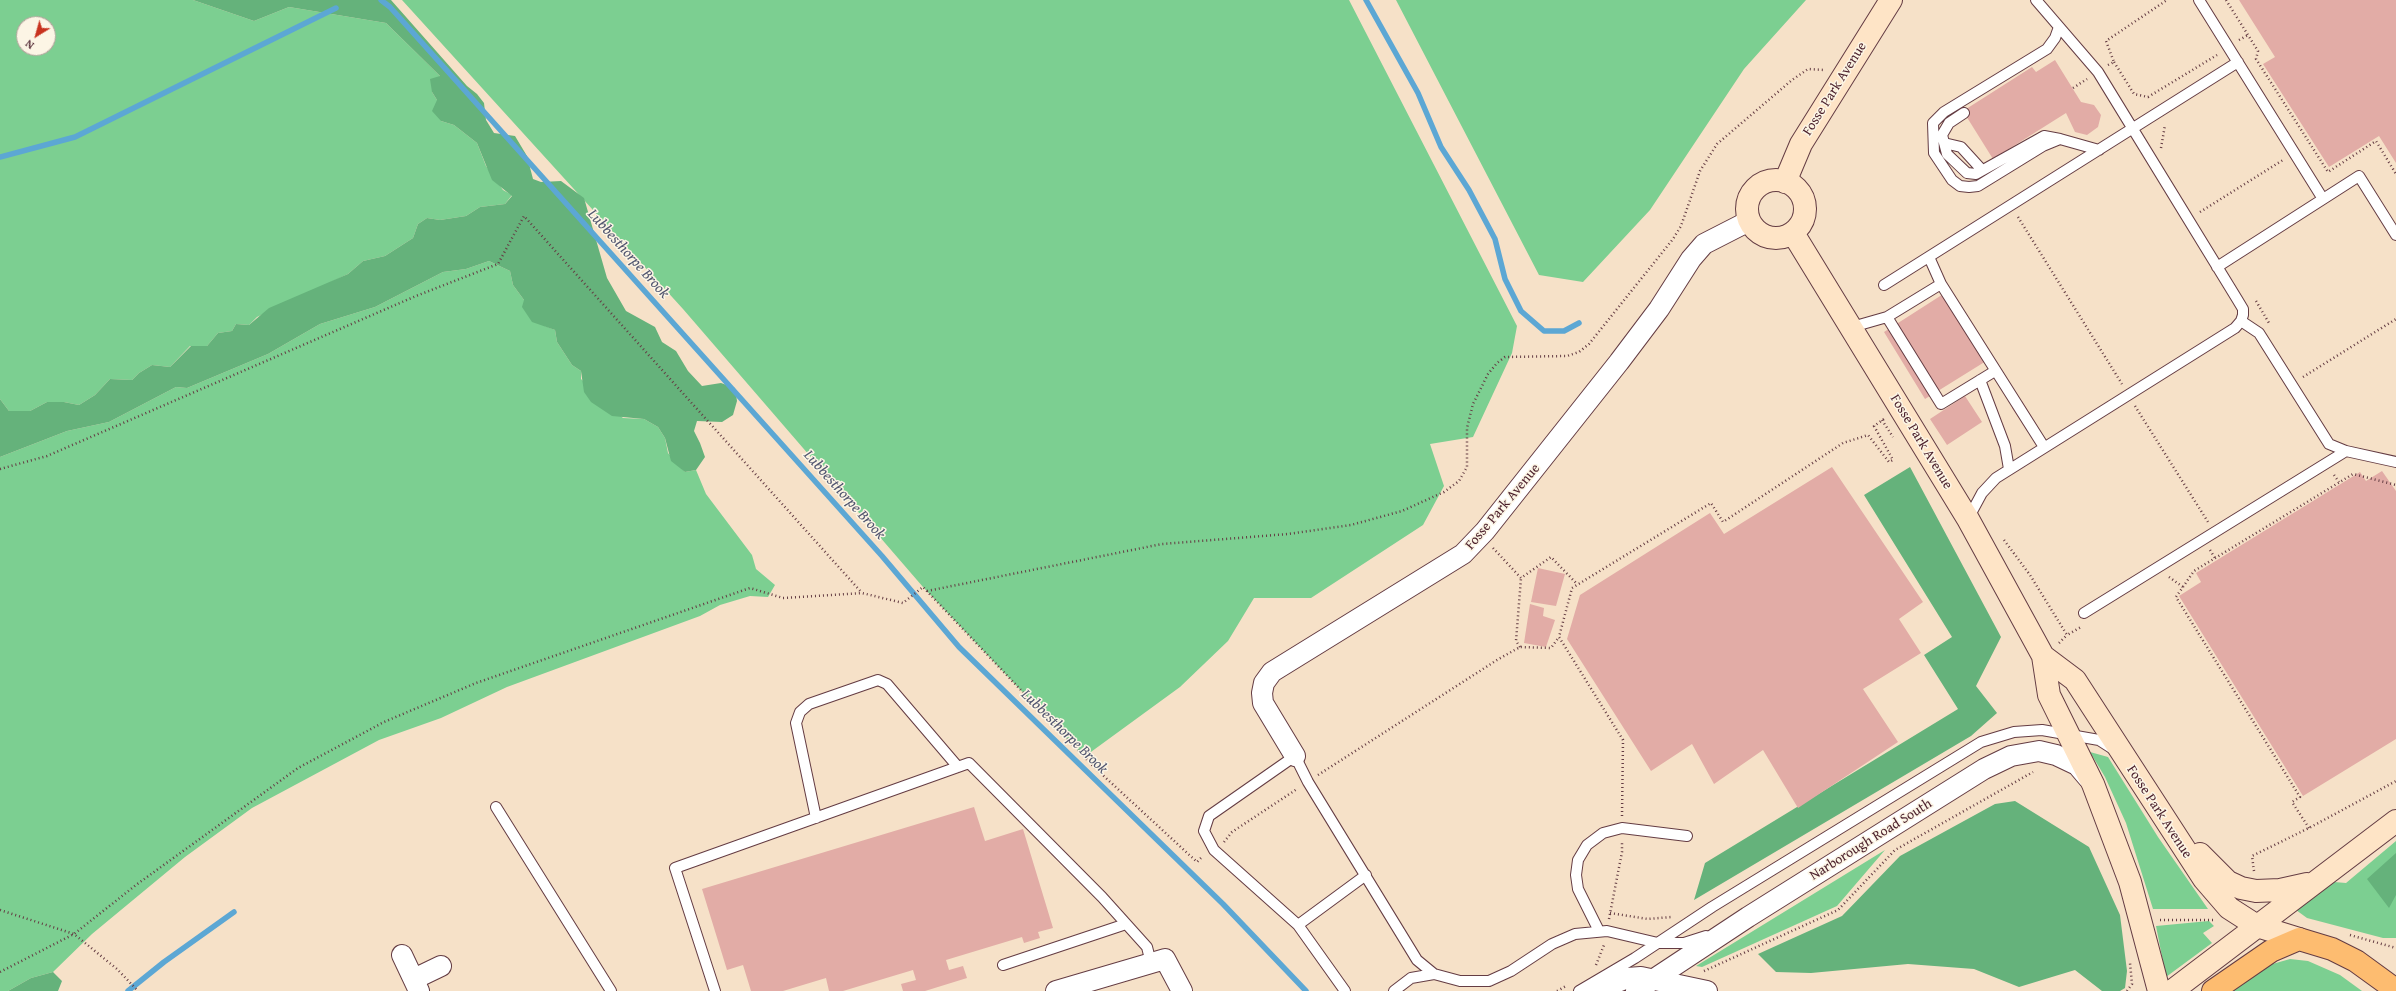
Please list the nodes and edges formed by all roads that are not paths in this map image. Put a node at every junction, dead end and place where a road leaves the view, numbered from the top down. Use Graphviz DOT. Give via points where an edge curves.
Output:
graph roads {
  1 [pos="1891,0"];
  2 [pos="2036,0"];
  3 [pos="2199,0"];
  4 [pos="2059,27"];
  5 [pos="2026,62"];
  6 [pos="2238,62"];
  7 [pos="2023,73"];
  8 [pos="1964,113"];
  9 [pos="2132,130"];
  10 [pos="2060,139"];
  11 [pos="1944,143"];
  12 [pos="2099,150"];
  13 [pos="1982,170"];
  14 [pos="1785,182"];
  15 [pos="2323,199"];
  16 [pos="1749,221"];
  17 [pos="1792,233"];
  18 [pos="2396,235"];
  19 [pos="1929,257"];
  20 [pos="2217,266"];
  21 [pos="1884,284"];
  22 [pos="1941,284"];
  23 [pos="1888,316"];
  24 [pos="2241,321"];
  25 [pos="1852,327"];
  26 [pos="1995,371"];
  27 [pos="1980,380"];
  28 [pos="2044,447"];
  29 [pos="2346,451"];
  30 [pos="2396,462"];
  31 [pos="2010,469"];
  32 [pos="1968,519"];
  33 [pos="2084,613"];
  34 [pos="2043,656"];
  35 [pos="2068,734"];
  36 [pos="2122,754"];
  37 [pos="1295,756"];
  38 [pos="958,767"];
  39 [pos="2093,784"];
  40 [pos="496,807"];
  41 [pos="2163,817"];
  42 [pos="816,818"];
  43 [pos="2396,821"];
  44 [pos="1687,836"];
  45 [pos="1366,875"];
  46 [pos="2316,882"];
  47 [pos="1748,917"];
  48 [pos="1126,924"];
  49 [pos="1298,925"];
  50 [pos="2257,926"];
  51 [pos="1603,931"];
  52 [pos="2298,939"];
  53 [pos="1658,943"];
  54 [pos="402,955"];
  55 [pos="1151,963"];
  56 [pos="1003,965"];
  57 [pos="441,966"];
  58 [pos="1434,974"];
  59 [pos="1654,980"];
  60 [pos="416,985"];
  61 [pos="2396,990"];
  62 [pos="611,991"];
  63 [pos="715,991"];
  64 [pos="1056,991"];
  65 [pos="1182,991"];
  66 [pos="1345,991"];
  67 [pos="1394,991"];
  68 [pos="1579,991"];
  69 [pos="1596,991"];
  70 [pos="1636,991"];
  71 [pos="1707,991"];
  72 [pos="2159,991"];
  73 [pos="2172,991"];
  74 [pos="2213,991"];
  1 -- 14 [label="street, Fosse Park Avenue" via="1801,144"];
  2 -- 4 [label="lane"];
  3 -- 6 [label="lane"];
  4 -- 5 [label="lane" via="2056,38 2047,48"];
  4 -- 9 [label="lane" via="2098,72"];
  5 -- 7 [label="lane"];
  5 -- 10 [label="lane" via="1944,112 1933,122 1934,153 1952,180 1960,186 1978,186 2043,146"];
  6 -- 9 [label="lane"];
  6 -- 15 [label="lane"];
  8 -- 11 [label="lane" via="1949,123 1942,135"];
  9 -- 12 [label="lane"];
  9 -- 20 [label="lane"];
  10 -- 12 [label="lane"];
  10 -- 13 [label="lane" via="2044,136"];
  11 -- 13 [label="lane" via="1961,147"];
  11 -- 13 [label="lane" via="1947,154 1967,173 1976,174"];
  12 -- 19 [label="lane"];
  14 -- 16 [label="street" via="1766,182 1758,186 1748,202"];
  14 -- 17 [label="street" via="1800,192 1804,205 1803,218"];
  15 -- 18 [label="lane" via="2359,176"];
  15 -- 20 [label="lane"];
  16 -- 17 [label="street" via="1760,234 1768,237 1776,238"];
  16 -- 37 [label="street, Fosse Park Avenue" via="1704,244 1691,259 1659,309 1619,362 1485,531 1463,554 1272,672 1264,683 1263,703"];
  17 -- 25 [label="street, Fosse Park Avenue"];
  19 -- 21 [label="lane"];
  19 -- 22 [label="lane"];
  20 -- 24 [label="lane" via="2243,308"];
  22 -- 23 [label="lane"];
  22 -- 26 [label="lane"];
  23 -- 25 [label="lane"];
  23 -- 27 [label="lane" via="1941,404"];
  24 -- 28 [label="lane" via="2235,328"];
  24 -- 29 [label="lane" via="2259,333 2329,444"];
  25 -- 32 [label="street, Fosse Park Avenue"];
  26 -- 27 [label="lane"];
  26 -- 28 [label="lane"];
  27 -- 31 [label="lane" via="2005,446"];
  28 -- 31 [label="lane"];
  29 -- 30 [label="lane"];
  29 -- 33 [label="lane"];
  31 -- 32 [label="lane" via="1987,486"];
  32 -- 34 [label="street, Fosse Park Avenue"];
  34 -- 35 [label="street, Fosse Park Avenue" via="2049,695"];
  34 -- 36 [label="street, Fosse Park Avenue" via="2074,680"];
  35 -- 36 [label="lane" via="2099,740"];
  35 -- 39 [label="street, Fosse Park Avenue"];
  35 -- 53 [label="lane" via="2042,730 2014,732 1981,742 1712,907"];
  36 -- 41 [label="street, Fosse Park Avenue"];
  37 -- 45 [label="lane" via="1308,782"];
  37 -- 49 [label="lane" via="1209,816 1204,832 1217,853"];
  38 -- 42 [label="lane"];
  38 -- 42 [label="lane" via="887,684 878,680 809,704 800,712 796,723"];
  38 -- 48 [label="lane" via="969,763"];
  39 -- 47 [label="street, Narborough Road South" via="2077,765 2065,758 2039,751 2011,756 1984,769"];
  39 -- 72 [label="street, Fosse Park Avenue" via="2130,882"];
  40 -- 62 [label="lane"];
  41 -- 46 [label="street" via="2228,882 2241,888 2256,891 2280,890"];
  41 -- 50 [label="street, Fosse Park Avenue" via="2204,879 2229,908"];
  42 -- 63 [label="lane" via="675,868"];
  43 -- 46 [label="street"];
  44 -- 51 [label="lane" via="1622,828 1603,833 1588,845 1578,860 1578,889"];
  45 -- 49 [label="lane"];
  45 -- 58 [label="lane" via="1417,960"];
  46 -- 50 [label="street"];
  47 -- 53 [label="lane" via="1701,939 1684,943"];
  47 -- 59 [label="street, Narborough Road South"];
  48 -- 55 [label="lane" via="1146,947"];
  48 -- 56 [label="lane"];
  49 -- 66 [label="lane"];
  50 -- 52 [label="street, Fosse Park Avenue"];
  50 -- 73 [label="street"];
  51 -- 53 [label="lane"];
  51 -- 58 [label="lane" via="1575,934 1552,944 1511,971 1489,981 1460,981"];
  52 -- 61 [label="highway" via="2332,949 2356,961"];
  52 -- 74 [label="highway" via="2271,951"];
  53 -- 68 [label="lane"];
  54 -- 60 [label="street"];
  55 -- 64 [label="street"];
  55 -- 65 [label="street" via="1165,959"];
  57 -- 60 [label="street"];
  58 -- 67 [label="lane" via="1411,978"];
  59 -- 69 [label="street" via="1627,978"];
  59 -- 70 [label="street, Narborough Road South"];
  59 -- 71 [label="street"];
}
